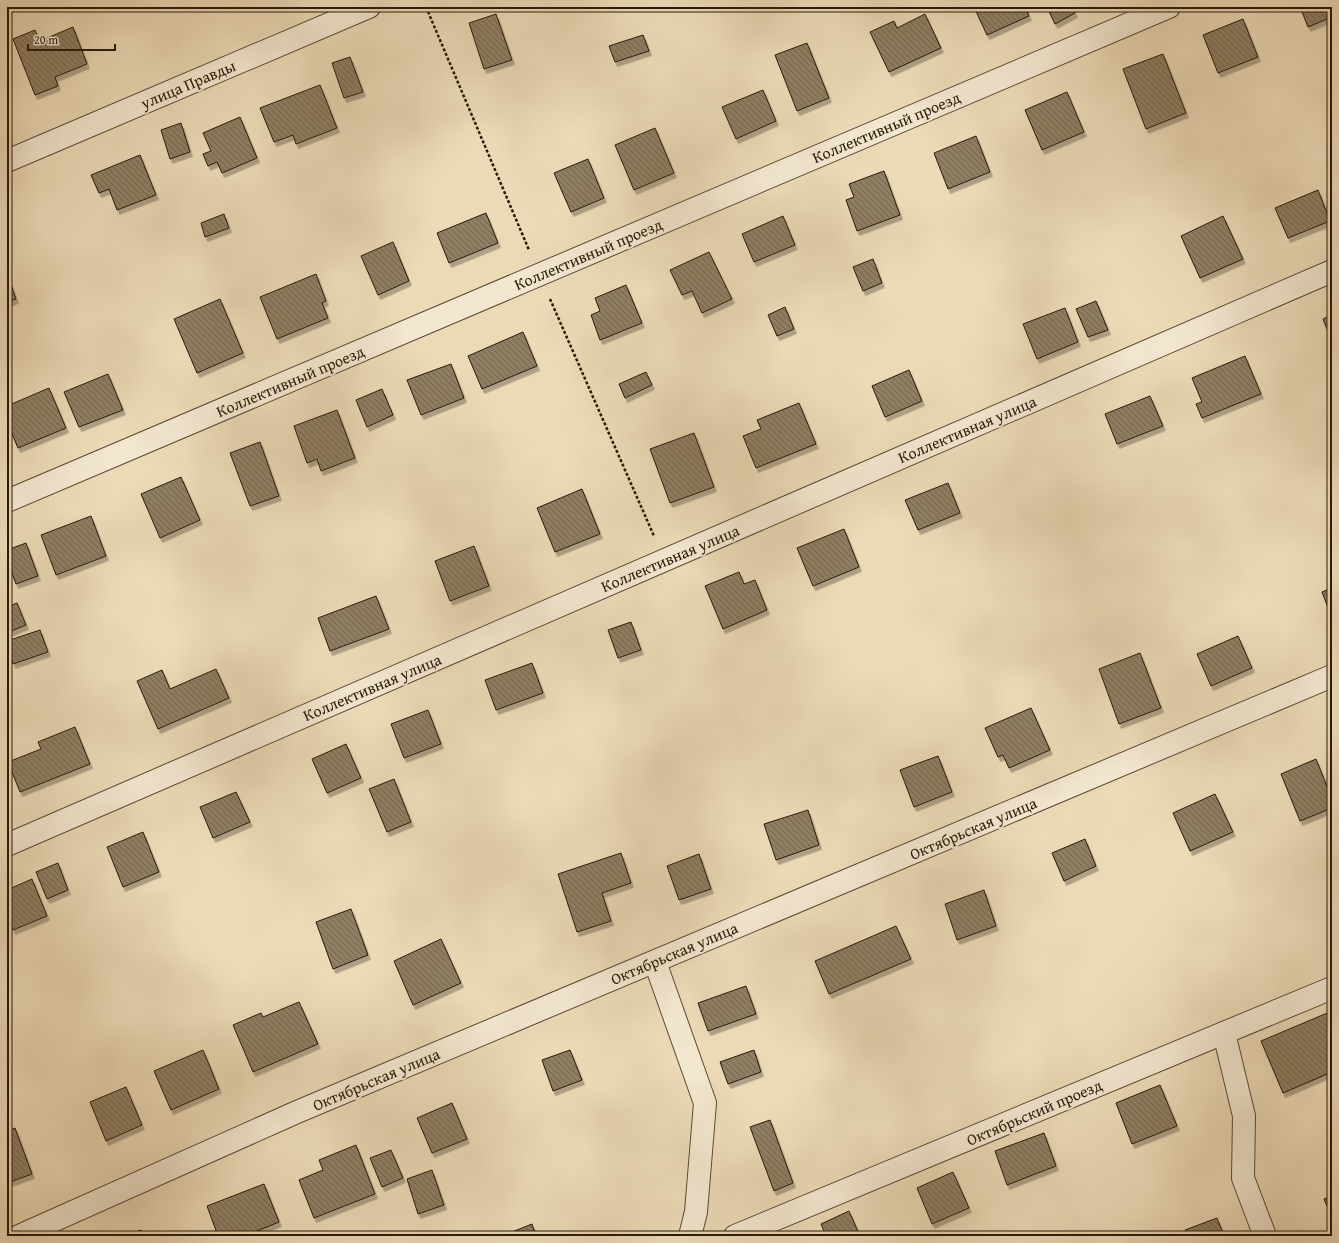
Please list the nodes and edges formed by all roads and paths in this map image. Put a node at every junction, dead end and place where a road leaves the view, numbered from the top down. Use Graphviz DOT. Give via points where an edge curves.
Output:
graph roads {
  1 [pos="369,7"];
  2 [pos="1169,7"];
  3 [pos="7,161"];
  4 [pos="1332,271"];
  5 [pos="7,501"];
  6 [pos="1332,676"];
  7 [pos="7,845"];
  8 [pos="655,962"];
  9 [pos="1332,988"];
  10 [pos="1224,1033"];
  11 [pos="19,1236"];
  12 [pos="690,1236"];
  13 [pos="735,1236"];
  14 [pos="1265,1236"];
  1 -- 3 [label="street, улица Правды"];
  2 -- 5 [label="street, Коллективный проезд"];
  4 -- 7 [label="street, Коллективная улица"];
  6 -- 8 [label="street, Октябрьская улица"];
  8 -- 11 [label="street, Октябрьская улица" via="297,1112"];
  8 -- 12 [label="street" via="705,1103 696,1212"];
  9 -- 10 [label="street, Октябрьский проезд"];
  10 -- 13 [label="street, Октябрьский проезд"];
  10 -- 14 [label="street" via="1244,1116 1243,1178"];
}
